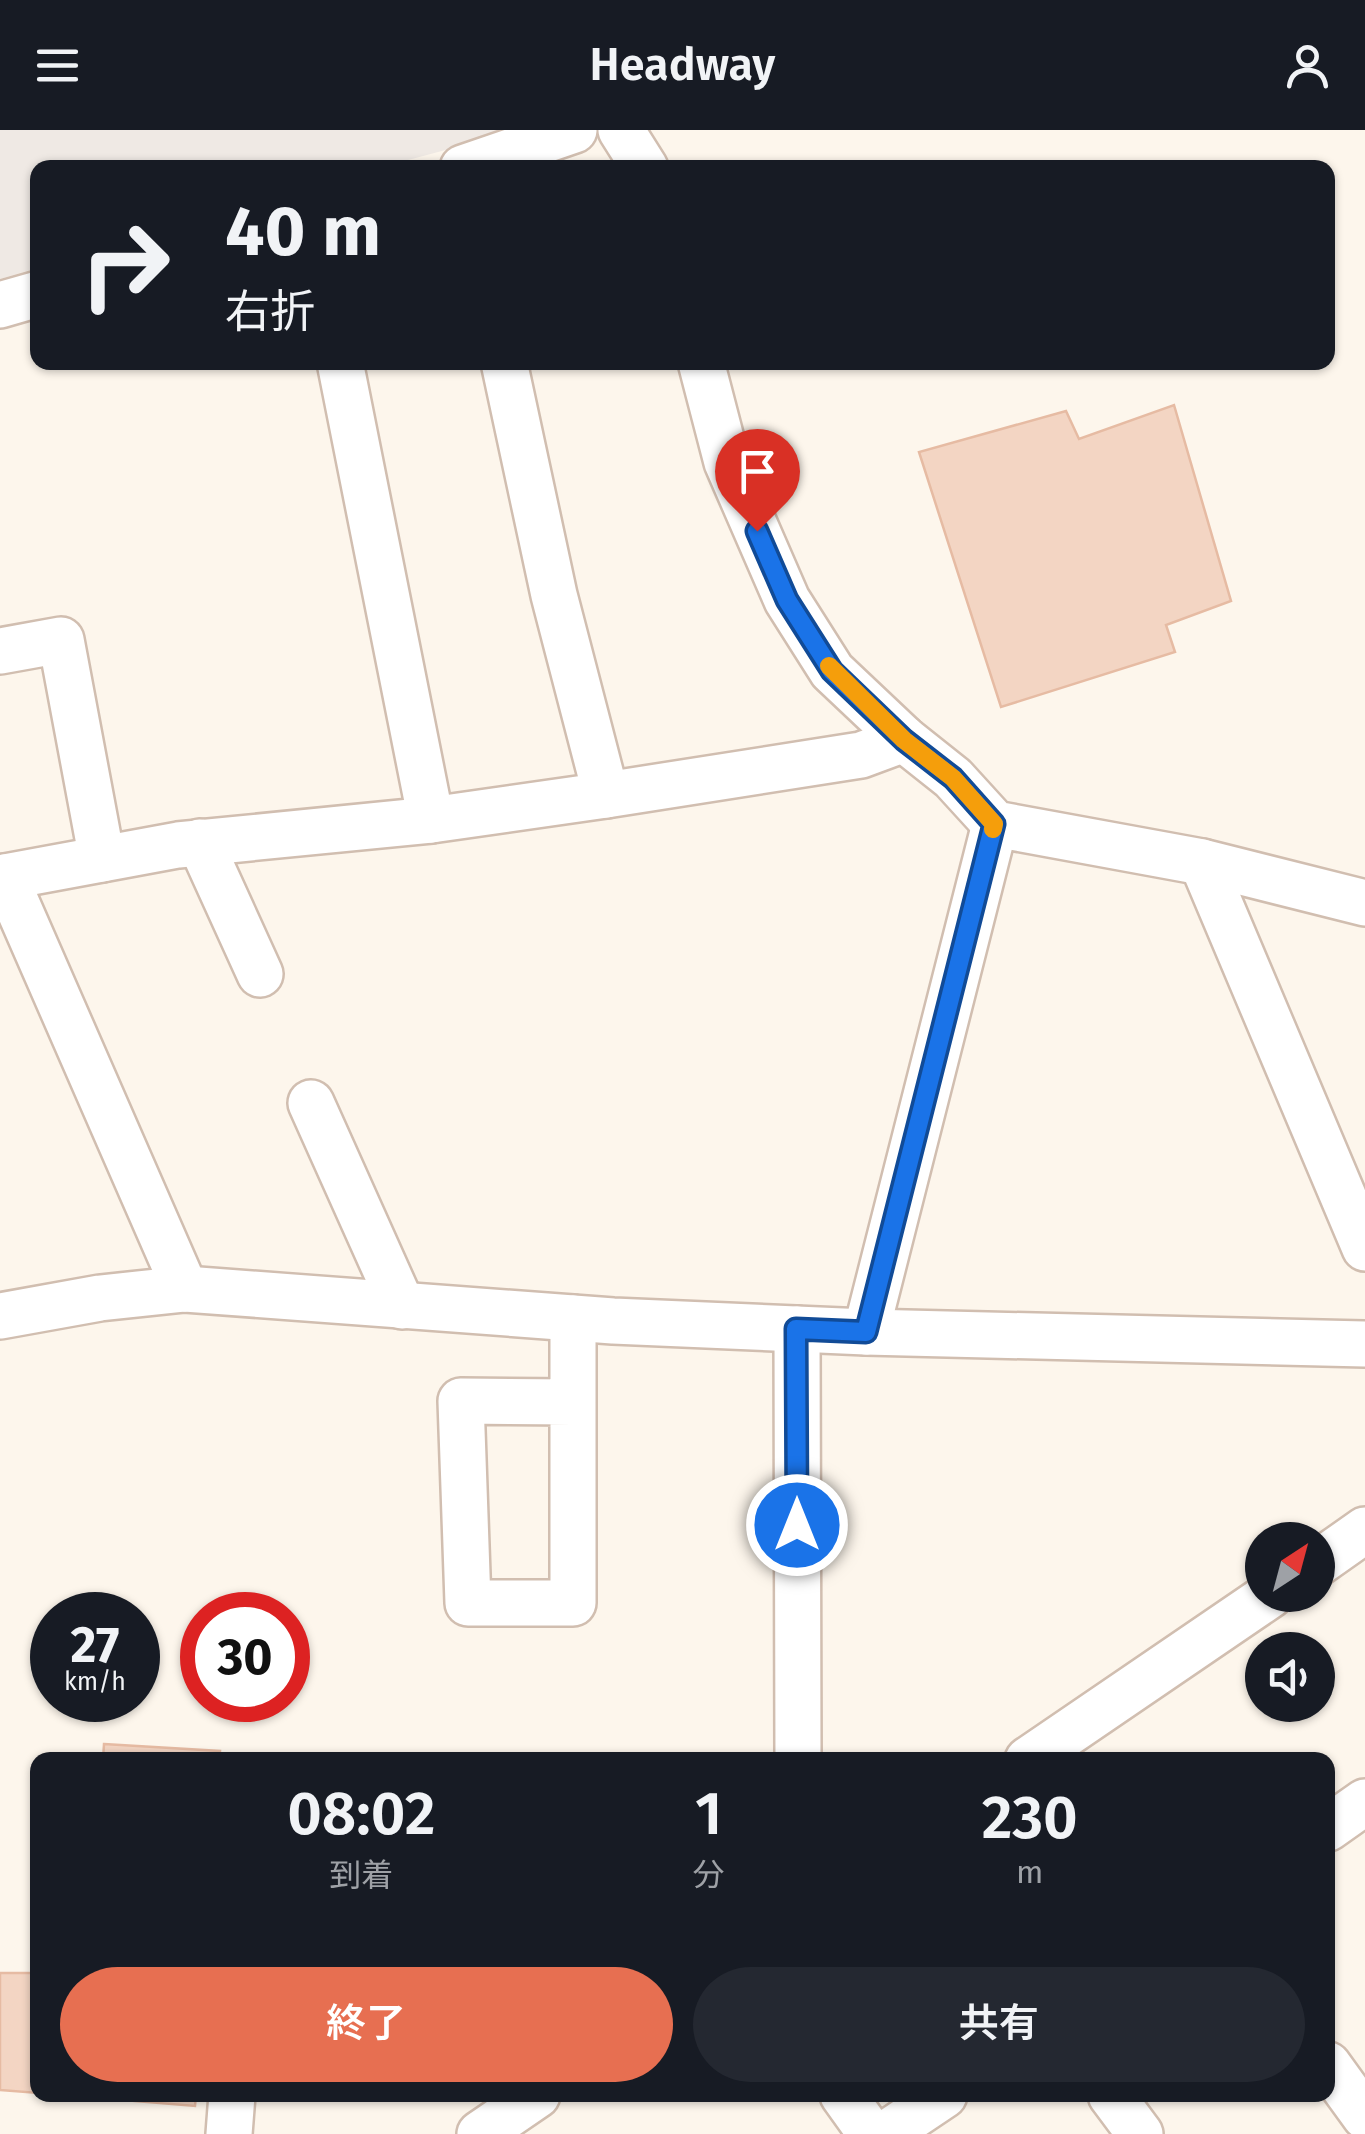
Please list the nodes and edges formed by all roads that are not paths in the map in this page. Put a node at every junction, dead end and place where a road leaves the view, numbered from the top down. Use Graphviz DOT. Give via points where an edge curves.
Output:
graph roads {
  1 [pos="574,130"];
  2 [pos="621,130"];
  3 [pos="486,160"];
  4 [pos="640,160"];
  5 [pos="30,296"];
  6 [pos="0,305"];
  7 [pos="342,370"];
  8 [pos="506,370"];
  9 [pos="703,370"];
  10 [pos="0,651"];
  11 [pos="904,740"];
  12 [pos="606,796"];
  13 [pos="431,820"];
  14 [pos="994,824"];
  15 [pos="200,842"];
  16 [pos="102,859"];
  17 [pos="1202,862"];
  18 [pos="2,877"];
  19 [pos="1365,902"];
  20 [pos="260,974"];
  21 [pos="311,1103"];
  22 [pos="1365,1248"];
  23 [pos="185,1290"];
  24 [pos="402,1306"];
  25 [pos="0,1316"];
  26 [pos="572,1318"];
  27 [pos="796,1329"];
  28 [pos="866,1332"];
  29 [pos="1365,1344"];
  30 [pos="572,1402"];
  31 [pos="1365,1530"];
  32 [pos="1335,1550"];
  33 [pos="1245,1612"];
  34 [pos="798,1752"];
  35 [pos="1040,1752"];
  36 [pos="1365,1802"];
  37 [pos="1335,1823"];
  38 [pos="1335,2075"];
  39 [pos="231,2102"];
  40 [pos="526,2102"];
  41 [pos="848,2102"];
  42 [pos="934,2102"];
  43 [pos="1116,2102"];
  44 [pos="1365,2116"];
  45 [pos="229,2134"];
  46 [pos="480,2134"];
  47 [pos="871,2134"];
  48 [pos="886,2134"];
  49 [pos="1140,2134"];
  1 -- 3 [label="street"];
  2 -- 4 [label="street"];
  5 -- 6 [label="street"];
  7 -- 13 [label="street"];
  8 -- 12 [label="street"];
  9 -- 11 [label="street" via="726,462 787,600 832,671"];
  10 -- 16 [label="street" via="60,640"];
  11 -- 12 [label="street" via="861,755"];
  11 -- 14 [label="street" via="953,778"];
  12 -- 13 [label="street"];
  13 -- 15 [label="street"];
  14 -- 17 [label="street"];
  14 -- 28 [label="street"];
  15 -- 16 [label="street"];
  15 -- 20 [label="street"];
  16 -- 18 [label="street"];
  17 -- 19 [label="street"];
  17 -- 22 [label="street"];
  18 -- 23 [label="street"];
  21 -- 24 [label="street"];
  23 -- 24 [label="street"];
  23 -- 25 [label="street"];
  24 -- 26 [label="street"];
  26 -- 27 [label="street"];
  26 -- 30 [label="street"];
  27 -- 28 [label="street"];
  27 -- 34 [label="street"];
  28 -- 29 [label="street"];
  30 -- 30 [label="street" via="573,1603 468,1602 461,1401"];
  31 -- 32 [label="street"];
  33 -- 35 [label="street"];
  36 -- 37 [label="street"];
  38 -- 44 [label="street"];
  39 -- 45 [label="street"];
  40 -- 46 [label="street"];
  41 -- 47 [label="street"];
  42 -- 48 [label="street"];
  43 -- 49 [label="street"];
}
